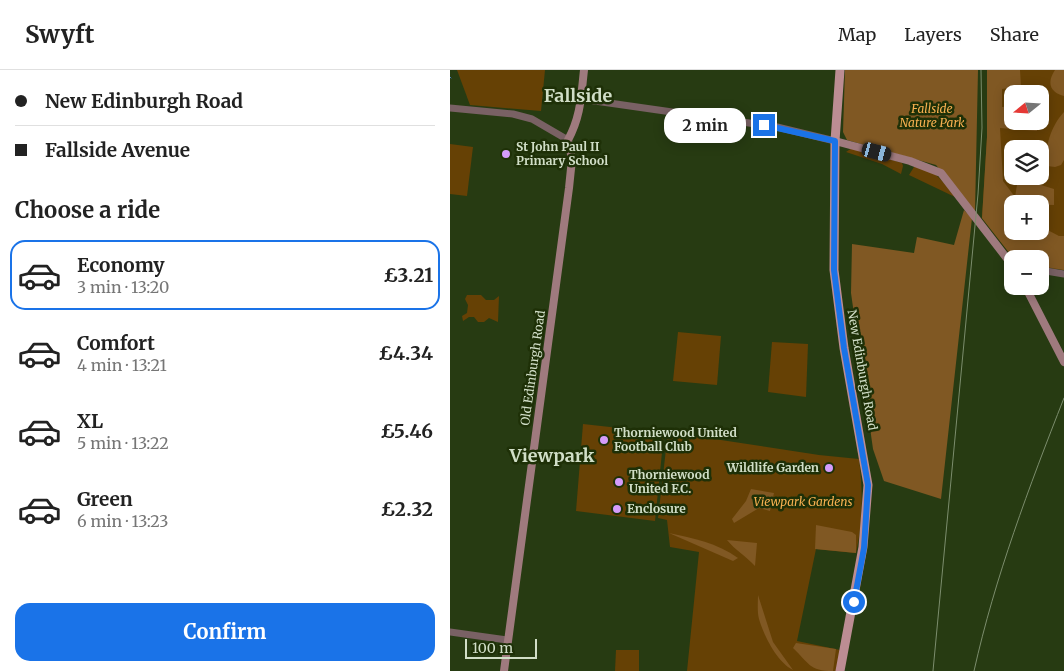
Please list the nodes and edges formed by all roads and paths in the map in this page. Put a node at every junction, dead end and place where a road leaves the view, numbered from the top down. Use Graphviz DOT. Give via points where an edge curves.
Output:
graph roads {
  1 [pos="584,70"];
  2 [pos="840,70"];
  3 [pos="581,99"];
  4 [pos="450,108"];
  5 [pos="568,140"];
  6 [pos="835,141"];
  7 [pos="1004,255"];
  8 [pos="1049,272"];
  9 [pos="1064,274"];
  10 [pos="1030,295"];
  11 [pos="1064,362"];
  12 [pos="450,632"];
  13 [pos="507,640"];
  14 [pos="504,671"];
  15 [pos="840,671"];
  1 -- 3 [label="main road"];
  2 -- 6 [label="main road, New Edinburgh Road"];
  3 -- 5 [label="main road" via="576,124"];
  3 -- 6 [label="street" via="777,127"];
  4 -- 5 [label="street" via="532,119"];
  5 -- 13 [label="main road, Old Edinburgh Road" via="572,159 570,188"];
  6 -- 7 [label="main road" via="910,161 941,174"];
  6 -- 15 [label="main road, New Edinburgh Road" via="834,270 868,485 864,548"];
  8 -- 9 [label="street"];
  10 -- 11 [label="main road"];
  12 -- 13 [label="street"];
  13 -- 14 [label="main road, Old Edinburgh Road"];
}
